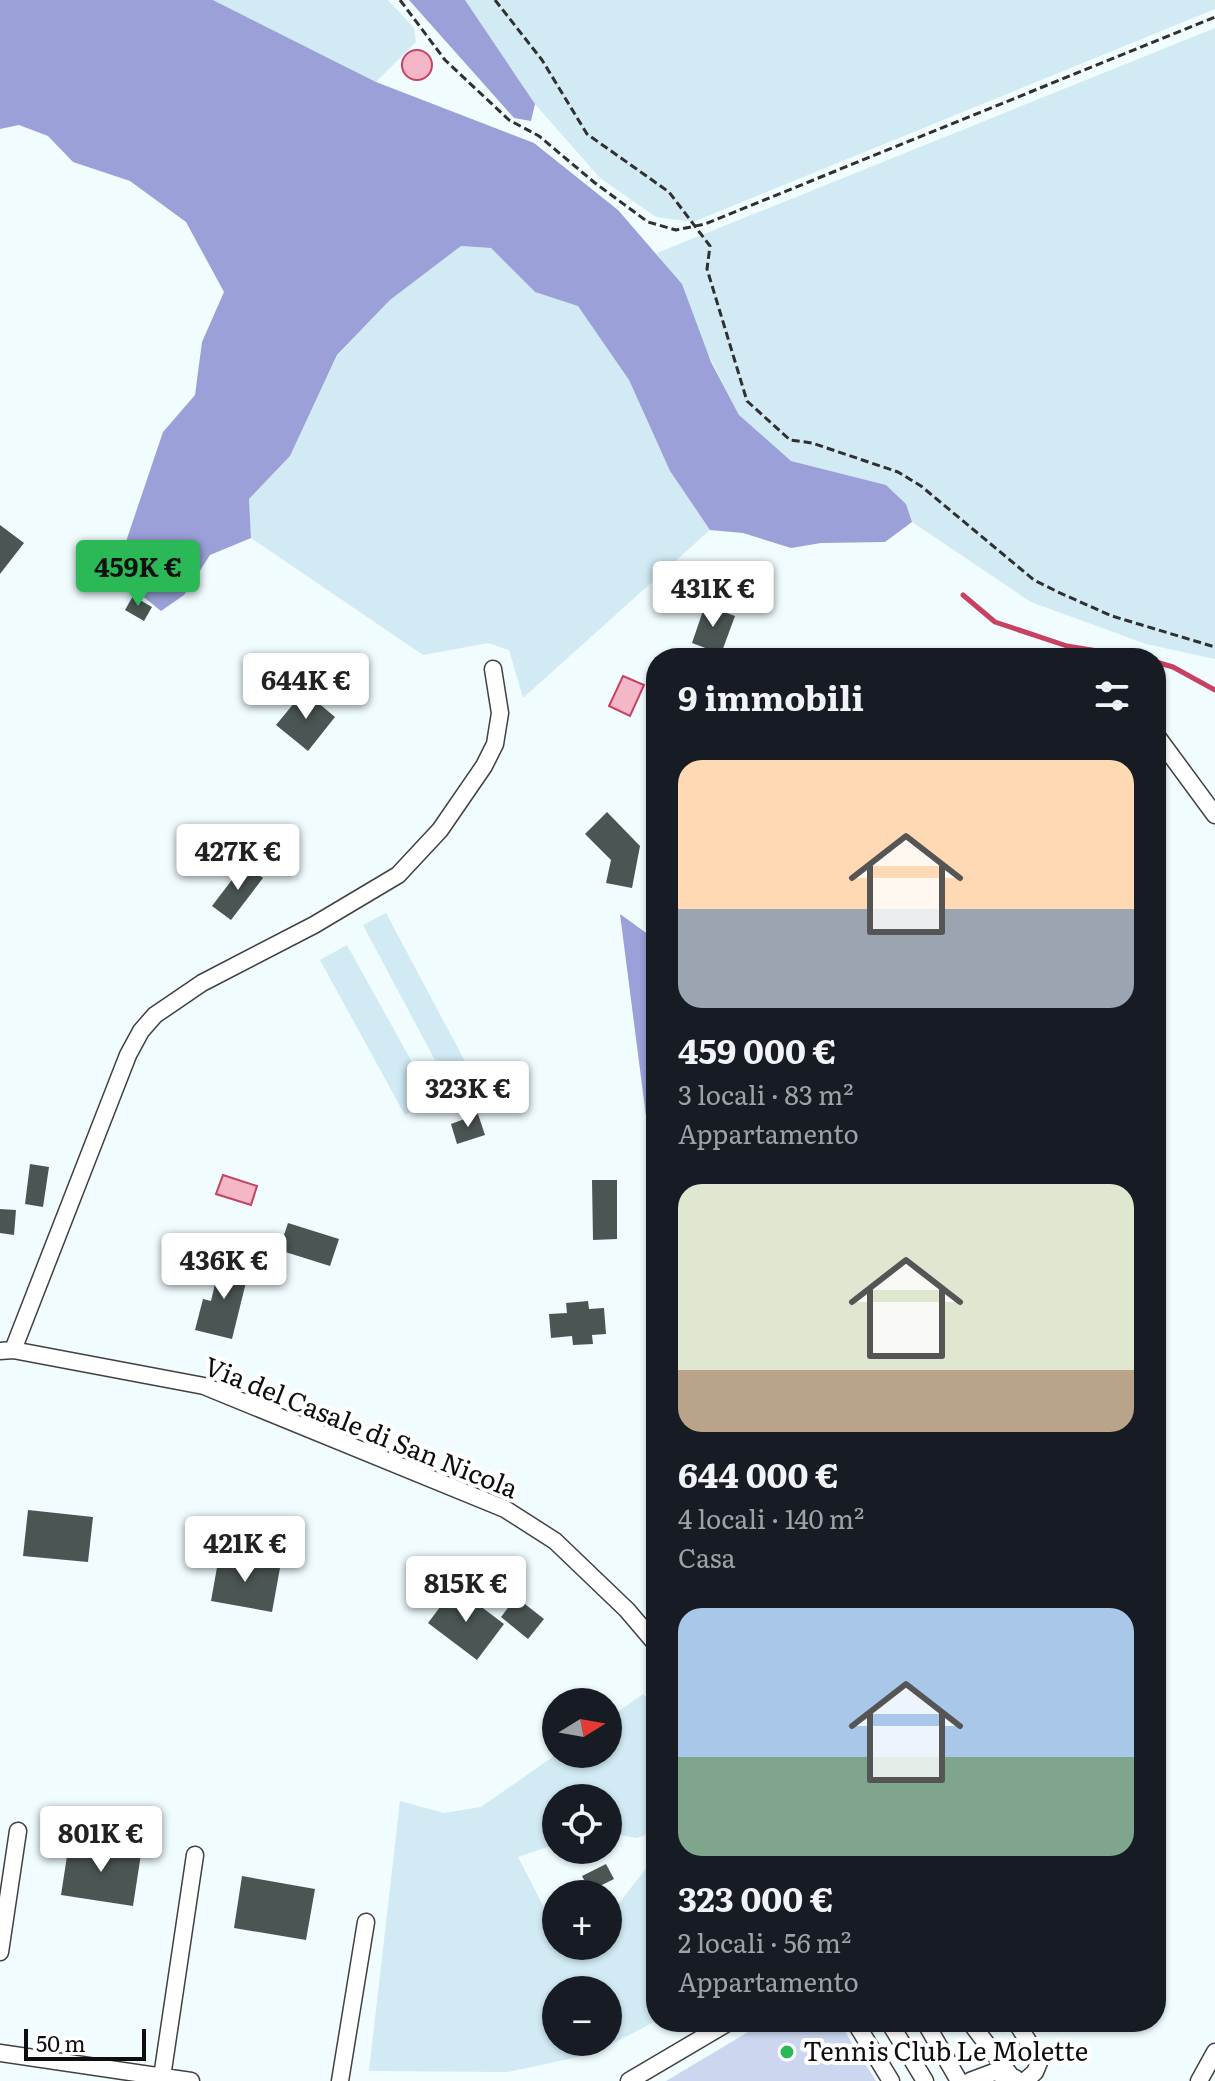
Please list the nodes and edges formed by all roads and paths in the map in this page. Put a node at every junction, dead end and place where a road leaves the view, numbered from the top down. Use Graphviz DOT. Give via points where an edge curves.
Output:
graph roads {
  1 [pos="400,0"];
  2 [pos="495,0"];
  3 [pos="1215,17"];
  4 [pos="695,226"];
  5 [pos="1215,647"];
  6 [pos="493,669"];
  7 [pos="1166,749"];
  8 [pos="1215,815"];
  9 [pos="7,1350"];
  10 [pos="646,1632"];
  11 [pos="18,1831"];
  12 [pos="195,1855"];
  13 [pos="366,1922"];
  14 [pos="0,1952"];
  15 [pos="712,2032"];
  16 [pos="861,2032"];
  17 [pos="895,2032"];
  18 [pos="931,2032"];
  19 [pos="978,2032"];
  20 [pos="1022,2032"];
  21 [pos="1215,2052"];
  22 [pos="0,2053"];
  23 [pos="162,2077"];
  24 [pos="1202,2078"];
  25 [pos="1018,2079"];
  26 [pos="191,2081"];
  27 [pos="340,2081"];
  28 [pos="629,2081"];
  29 [pos="891,2081"];
  30 [pos="925,2081"];
  31 [pos="959,2081"];
  32 [pos="970,2081"];
  1 -- 4 [label="path" via="445,60 509,120 539,136 648,222 676,230"];
  2 -- 4 [label="path" via="542,60 587,134 669,192"];
  3 -- 4 [label="path"];
  4 -- 5 [label="path" via="710,246 707,269 747,401 790,440 898,472 1034,580 1058,592 1112,616"];
  6 -- 9 [label="street" via="500,713 492,751 440,830 398,875 202,983 141,1031"];
  7 -- 8 [label="street"];
  9 -- 10 [label="street, Via del Casale di San Nicola" via="204,1386 505,1509 555,1541"];
  11 -- 14 [label="street"];
  12 -- 23 [label="street"];
  13 -- 27 [label="street"];
  15 -- 28 [label="street"];
  16 -- 29 [label="street"];
  17 -- 30 [label="street"];
  18 -- 31 [label="street"];
  19 -- 25 [label="street"];
  20 -- 25 [label="street" via="1040,2060 1035,2072"];
  21 -- 24 [label="street"];
  22 -- 23 [label="street"];
  23 -- 26 [label="street"];
  25 -- 32 [label="street" via="987,2073"];
}
